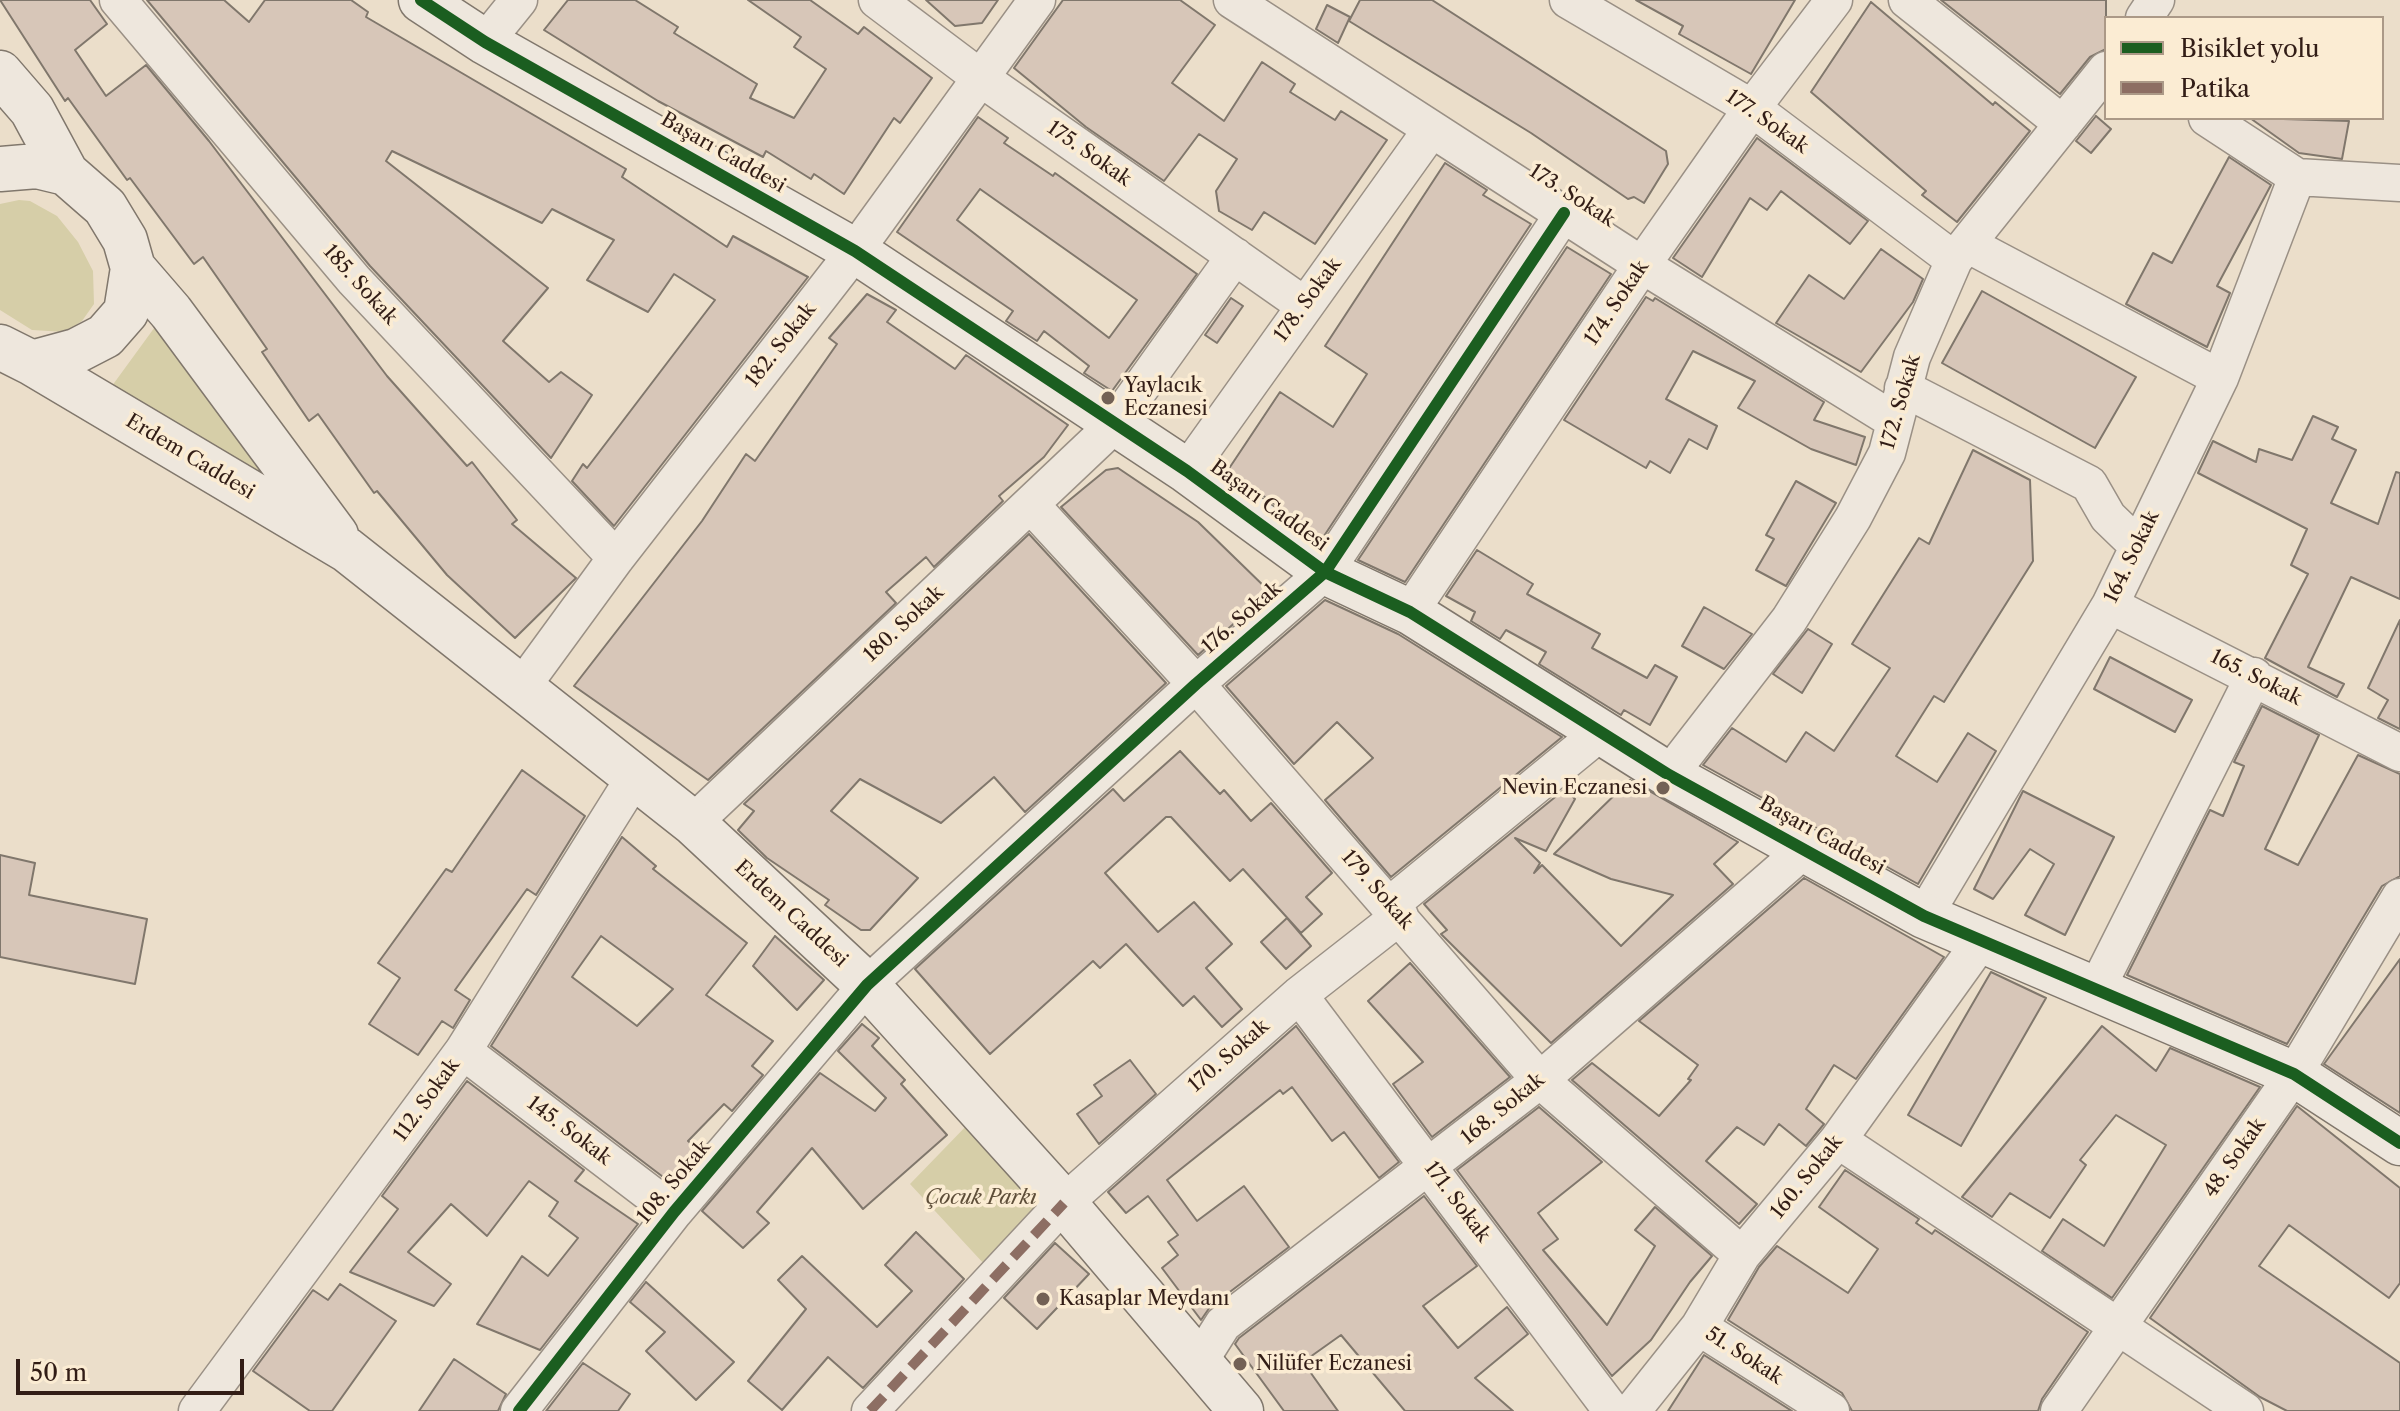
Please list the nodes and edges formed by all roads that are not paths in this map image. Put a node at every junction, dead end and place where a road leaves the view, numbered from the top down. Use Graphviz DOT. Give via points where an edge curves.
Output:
graph roads {
  1 [pos="118,0"];
  2 [pos="421,0"];
  3 [pos="519,0"];
  4 [pos="877,0"];
  5 [pos="1037,0"];
  6 [pos="1232,0"];
  7 [pos="1568,0"];
  8 [pos="1834,0"];
  9 [pos="1907,0"];
  10 [pos="485,42"];
  11 [pos="0,73"];
  12 [pos="2104,73"];
  13 [pos="982,79"];
  14 [pos="1752,108"];
  15 [pos="2210,120"];
  16 [pos="2063,124"];
  17 [pos="1431,130"];
  18 [pos="0,169"];
  19 [pos="66,173"];
  20 [pos="2297,177"];
  21 [pos="2400,183"];
  22 [pos="1564,213"];
  23 [pos="855,251"];
  24 [pos="1961,252"];
  25 [pos="1235,256"];
  26 [pos="1642,265"];
  27 [pos="133,268"];
  28 [pos="1304,305"];
  29 [pos="16,355"];
  30 [pos="2220,378"];
  31 [pos="1898,404"];
  32 [pos="1114,425"];
  33 [pos="1187,471"];
  34 [pos="1031,505"];
  35 [pos="2138,546"];
  36 [pos="347,550"];
  37 [pos="616,558"];
  38 [pos="1325,572"];
  39 [pos="2110,605"];
  40 [pos="1410,612"];
  41 [pos="2254,676"];
  42 [pos="1196,684"];
  43 [pos="521,688"];
  44 [pos="1601,732"];
  45 [pos="2400,753"];
  46 [pos="636,775"];
  47 [pos="1669,775"];
  48 [pos="693,823"];
  49 [pos="1805,849"];
  50 [pos="2400,897"];
  51 [pos="1395,910"];
  52 [pos="1924,916"];
  53 [pos="1981,941"];
  54 [pos="867,985"];
  55 [pos="2096,990"];
  56 [pos="1299,995"];
  57 [pos="463,1051"];
  58 [pos="2294,1074"];
  59 [pos="1540,1080"];
  60 [pos="1838,1140"];
  61 [pos="2400,1143"];
  62 [pos="1431,1168"];
  63 [pos="1064,1203"];
  64 [pos="674,1212"];
  65 [pos="1742,1255"];
  66 [pos="2117,1326"];
  67 [pos="1699,1327"];
  68 [pos="1199,1362"];
  69 [pos="197,1411"];
  70 [pos="519,1411"];
  71 [pos="870,1411"];
  72 [pos="1241,1411"];
  73 [pos="1612,1411"];
  74 [pos="1632,1411"];
  75 [pos="1831,1411"];
  76 [pos="2059,1411"];
  77 [pos="2245,1411"];
  1 -- 37 [label="street, 185. Sokak" via="354,280"];
  2 -- 10 [label="main road, Başarı Caddesi"];
  3 -- 10 [label="street"];
  4 -- 13 [label="street, 175. Sokak"];
  5 -- 13 [label="street, 182. Sokak"];
  6 -- 17 [label="street, 173. Sokak"];
  7 -- 14 [label="street, 177. Sokak"];
  8 -- 14 [label="street, 174. Sokak"];
  9 -- 16 [label="street"];
  10 -- 23 [label="main road, Başarı Caddesi"];
  11 -- 19 [label="main road" via="32,110"];
  12 -- 16 [label="street, 172. Sokak"];
  13 -- 23 [label="street, 182. Sokak"];
  13 -- 25 [label="street, 175. Sokak"];
  14 -- 24 [label="street, 177. Sokak"];
  14 -- 26 [label="street, 174. Sokak"];
  15 -- 20 [label="street"];
  16 -- 24 [label="street, 172. Sokak"];
  17 -- 22 [label="street, 173. Sokak"];
  17 -- 28 [label="street, 178. Sokak"];
  18 -- 19 [label="main road" via="37,166"];
  19 -- 27 [label="main road" via="105,207 125,240"];
  20 -- 21 [label="street"];
  20 -- 30 [label="street, 164. Sokak"];
  22 -- 26 [label="street, 173. Sokak"];
  22 -- 38 [label="street, 176. Sokak"];
  23 -- 32 [label="main road, Başarı Caddesi"];
  23 -- 37 [label="street, 182. Sokak"];
  24 -- 30 [label="street, 177. Sokak"];
  24 -- 31 [label="street, 172. Sokak" via="1912,357"];
  25 -- 28 [label="street, 175. Sokak"];
  25 -- 32 [label="street, 180. Sokak"];
  26 -- 31 [label="street, 173. Sokak"];
  26 -- 40 [label="street, 174. Sokak"];
  27 -- 29 [label="main road" via="126,312 105,336 76,351"];
  27 -- 36 [label="main road, Erdem Caddesi"];
  28 -- 33 [label="street, 178. Sokak"];
  29 -- 36 [label="main road, Erdem Caddesi"];
  30 -- 35 [label="street, 164. Sokak"];
  31 -- 35 [label="street, 173. Sokak" via="2089,484 2108,517"];
  31 -- 47 [label="street, 172. Sokak" via="1887,453 1853,518 1789,620"];
  32 -- 33 [label="main road, Başarı Caddesi"];
  32 -- 34 [label="street, 180. Sokak"];
  33 -- 38 [label="main road, Başarı Caddesi"];
  34 -- 42 [label="street, 179. Sokak"];
  34 -- 48 [label="street, 180. Sokak"];
  35 -- 39 [label="street, 164. Sokak"];
  36 -- 43 [label="main road, Erdem Caddesi"];
  37 -- 43 [label="street, 182. Sokak"];
  38 -- 40 [label="main road, Başarı Caddesi"];
  38 -- 42 [label="street, 176. Sokak"];
  39 -- 41 [label="street, 165. Sokak"];
  39 -- 52 [label="street, 164. Sokak"];
  40 -- 44 [label="main road, Başarı Caddesi"];
  41 -- 45 [label="street, 165. Sokak"];
  41 -- 55 [label="street"];
  42 -- 51 [label="street, 179. Sokak"];
  42 -- 54 [label="street, 176. Sokak"];
  43 -- 46 [label="main road, Erdem Caddesi"];
  44 -- 47 [label="main road, Başarı Caddesi"];
  44 -- 51 [label="street, 170. Sokak"];
  46 -- 48 [label="main road, Erdem Caddesi"];
  46 -- 57 [label="street, 112. Sokak"];
  47 -- 49 [label="main road, Başarı Caddesi"];
  48 -- 54 [label="main road, Erdem Caddesi"];
  49 -- 52 [label="main road, Başarı Caddesi"];
  49 -- 59 [label="street, 168. Sokak"];
  50 -- 58 [label="street, 48. Sokak"];
  51 -- 56 [label="street, 170. Sokak"];
  51 -- 59 [label="street, 179. Sokak"];
  52 -- 53 [label="main road, Başarı Caddesi"];
  53 -- 55 [label="main road, Başarı Caddesi"];
  53 -- 60 [label="street, 160. Sokak"];
  54 -- 63 [label="main road, Erdem Caddesi"];
  54 -- 64 [label="street, 108. Sokak"];
  55 -- 58 [label="main road, Başarı Caddesi"];
  56 -- 62 [label="street, 171. Sokak"];
  56 -- 63 [label="street, 170. Sokak"];
  57 -- 64 [label="street, 145. Sokak"];
  57 -- 69 [label="street, 112. Sokak"];
  58 -- 61 [label="main road, Başarı Caddesi"];
  58 -- 66 [label="street, 48. Sokak"];
  59 -- 62 [label="street, 168. Sokak"];
  59 -- 65 [label="street, 179. Sokak"];
  60 -- 65 [label="street, 160. Sokak"];
  60 -- 66 [label="street"];
  62 -- 68 [label="street, 168. Sokak" via="1223,1324"];
  62 -- 73 [label="street, 171. Sokak"];
  63 -- 68 [label="main road, Erdem Caddesi"];
  63 -- 71 [label="street, 170. Sokak"];
  64 -- 70 [label="street, 108. Sokak"];
  65 -- 67 [label="street, 160. Sokak"];
  66 -- 76 [label="street, 48. Sokak"];
  66 -- 77 [label="street"];
  67 -- 74 [label="street, 160. Sokak"];
  67 -- 75 [label="street, 51. Sokak"];
  68 -- 72 [label="main road, Erdem Caddesi"];
}
